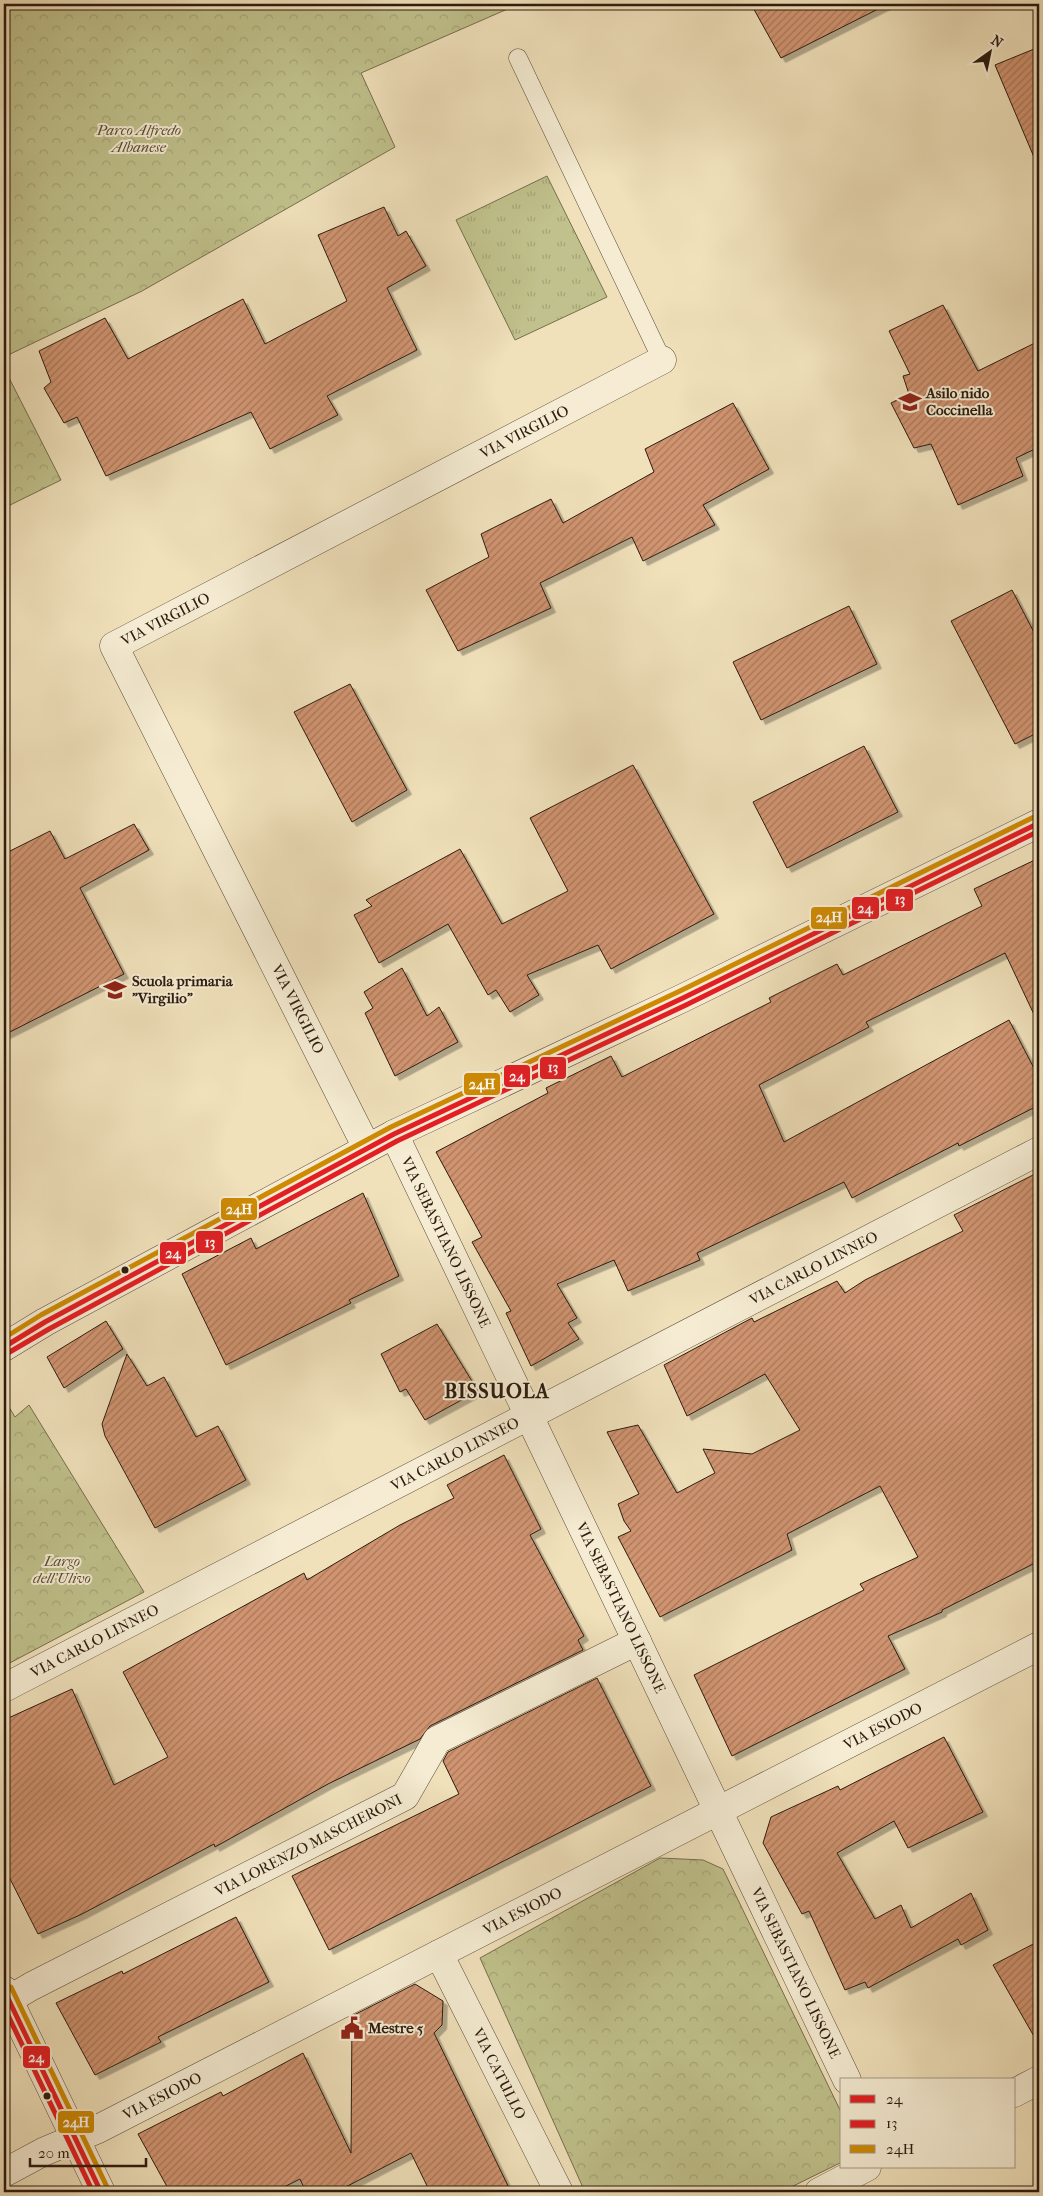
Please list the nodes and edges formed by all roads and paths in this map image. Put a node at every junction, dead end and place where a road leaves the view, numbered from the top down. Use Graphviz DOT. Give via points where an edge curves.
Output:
graph roads {
  1 [pos="518,58"];
  2 [pos="662,360"];
  3 [pos="1039,823"];
  4 [pos="394,1134"];
  5 [pos="367,1148"];
  6 [pos="1039,1150"];
  7 [pos="4,1347"];
  8 [pos="529,1416"];
  9 [pos="637,1641"];
  10 [pos="1039,1646"];
  11 [pos="4,1688"];
  12 [pos="718,1811"];
  13 [pos="439,1954"];
  14 [pos="6,1995"];
  15 [pos="846,2078"];
  16 [pos="75,2138"];
  17 [pos="865,2168"];
  18 [pos="4,2173"];
  19 [pos="101,2192"];
  20 [pos="559,2192"];
  21 [pos="819,2192"];
  1 -- 2 [label="lane"];
  2 -- 5 [label="street, VIA VIRGILIO" via="114,646"];
  3 -- 4 [label="street" via="683,998"];
  4 -- 5 [label="street"];
  4 -- 8 [label="street, VIA SEBASTIANO LISSONE"];
  5 -- 7 [label="street"];
  6 -- 8 [label="street, VIA CARLO LINNEO"];
  8 -- 9 [label="street, VIA SEBASTIANO LISSONE"];
  8 -- 11 [label="street, VIA CARLO LINNEO"];
  9 -- 12 [label="street, VIA SEBASTIANO LISSONE"];
  9 -- 14 [label="street, VIA LORENZO MASCHERONI" via="437,1740 405,1796 32,1986"];
  10 -- 12 [label="street, VIA ESIODO"];
  12 -- 13 [label="street, VIA ESIODO"];
  12 -- 15 [label="street, VIA SEBASTIANO LISSONE"];
  13 -- 16 [label="street, VIA ESIODO"];
  13 -- 20 [label="street, VIA CATULLO"];
  14 -- 16 [label="street"];
  16 -- 18 [label="street, VIA ESIODO"];
  16 -- 19 [label="street"];
  17 -- 21 [label="street"];
}
